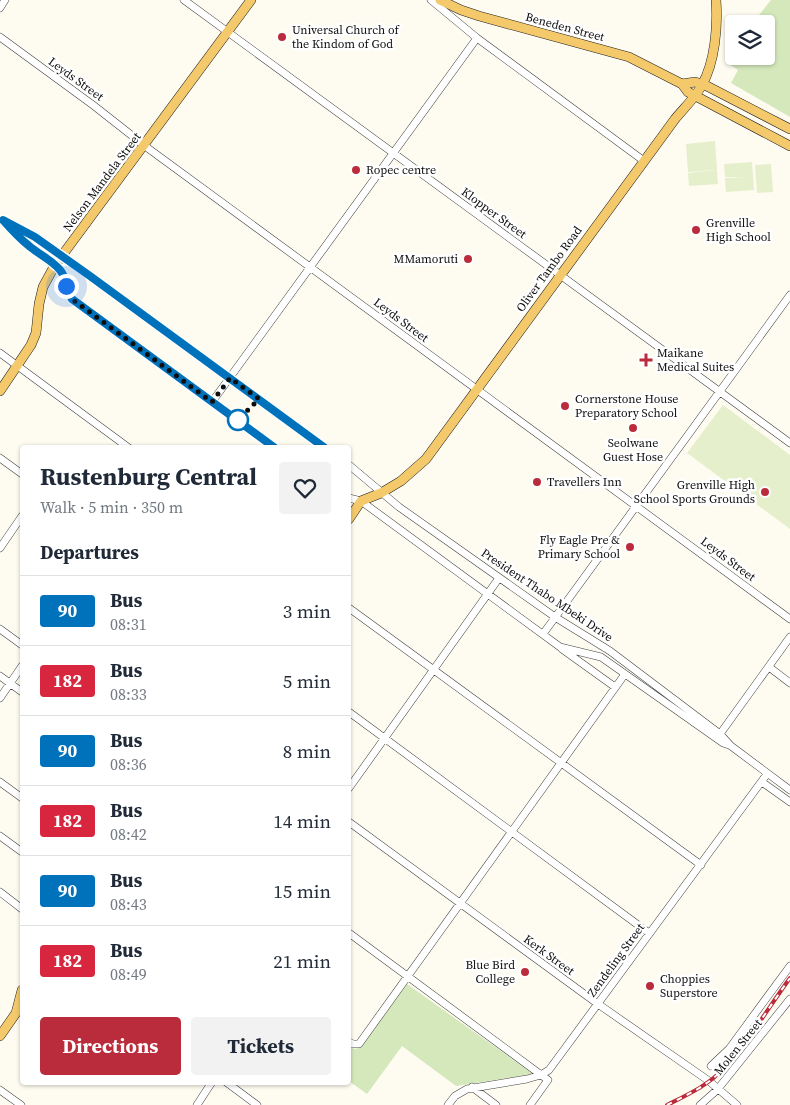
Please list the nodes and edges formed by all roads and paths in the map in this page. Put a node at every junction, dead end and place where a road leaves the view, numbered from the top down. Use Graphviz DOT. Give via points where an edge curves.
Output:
graph roads {
  1 [pos="6,0"];
  2 [pos="184,0"];
  3 [pos="251,0"];
  4 [pos="431,0"];
  5 [pos="440,0"];
  6 [pos="716,0"];
  7 [pos="0,8"];
  8 [pos="228,32"];
  9 [pos="0,37"];
  10 [pos="477,38"];
  11 [pos="682,84"];
  12 [pos="703,84"];
  13 [pos="695,96"];
  14 [pos="790,129"];
  15 [pos="145,146"];
  16 [pos="790,146"];
  17 [pos="393,152"];
  18 [pos="644,161"];
  19 [pos="2,218"];
  20 [pos="62,256"];
  21 [pos="55,265"];
  22 [pos="310,266"];
  23 [pos="560,274"];
  24 [pos="790,295"];
  25 [pos="0,353"];
  26 [pos="18,366"];
  27 [pos="230,378"];
  28 [pos="477,390"];
  29 [pos="0,391"];
  30 [pos="720,391"];
  31 [pos="212,402"];
  32 [pos="790,444"];
  33 [pos="125,445"];
  34 [pos="271,445"];
  35 [pos="321,445"];
  36 [pos="0,458"];
  37 [pos="351,467"];
  38 [pos="20,473"];
  39 [pos="382,493"];
  40 [pos="351,498"];
  41 [pos="361,501"];
  42 [pos="636,505"];
  43 [pos="351,516"];
  44 [pos="20,521"];
  45 [pos="0,548"];
  46 [pos="500,578"];
  47 [pos="488,593"];
  48 [pos="351,609"];
  49 [pos="555,617"];
  50 [pos="790,619"];
  51 [pos="0,629"];
  52 [pos="542,634"];
  53 [pos="790,638"];
  54 [pos="20,644"];
  55 [pos="560,647"];
  56 [pos="769,668"];
  57 [pos="20,669"];
  58 [pos="434,669"];
  59 [pos="625,674"];
  60 [pos="0,676"];
  61 [pos="10,683"];
  62 [pos="790,683"];
  63 [pos="615,687"];
  64 [pos="20,690"];
  65 [pos="0,698"];
  66 [pos="351,713"];
  67 [pos="720,734"];
  68 [pos="712,736"];
  69 [pos="384,738"];
  70 [pos="731,746"];
  71 [pos="560,763"];
  72 [pos="767,774"];
  73 [pos="0,782"];
  74 [pos="762,782"];
  75 [pos="351,785"];
  76 [pos="787,789"];
  77 [pos="20,797"];
  78 [pos="790,802"];
  79 [pos="351,823"];
  80 [pos="511,832"];
  81 [pos="0,836"];
  82 [pos="20,851"];
  83 [pos="700,865"];
  84 [pos="0,892"];
  85 [pos="460,904"];
  86 [pos="20,907"];
  87 [pos="650,933"];
  88 [pos="351,934"];
  89 [pos="790,966"];
  90 [pos="408,977"];
  91 [pos="20,998"];
  92 [pos="790,999"];
  93 [pos="598,1004"];
  94 [pos="0,1036"];
  95 [pos="351,1042"];
  96 [pos="711,1066"];
  97 [pos="541,1075"];
  98 [pos="210,1085"];
  99 [pos="230,1085"];
  100 [pos="472,1088"];
  101 [pos="0,1090"];
  102 [pos="717,1090"];
  103 [pos="20,1105"];
  104 [pos="196,1105"];
  105 [pos="257,1105"];
  106 [pos="448,1105"];
  107 [pos="496,1105"];
  108 [pos="530,1105"];
  109 [pos="700,1105"];
  110 [pos="737,1105"];
  1 -- 7 [label="street"];
  2 -- 8 [label="street, Klopper Street"];
  3 -- 8 [label="main road, Nelson Mandela Street"];
  4 -- 10 [label="street"];
  5 -- 11 [label="main road, Beneden Street" via="479,16 629,57"];
  6 -- 12 [label="main road, Oliver Tambo Road" via="715,41"];
  8 -- 15 [label="main road, Nelson Mandela Street"];
  8 -- 17 [label="street, Klopper Street"];
  9 -- 15 [label="street, Leyds Street"];
  10 -- 17 [label="street"];
  10 -- 18 [label="street"];
  11 -- 12 [label="main road, Beneden Street"];
  11 -- 13 [label="main road, Beneden Street"];
  12 -- 13 [label="main road, Oliver Tambo Road"];
  12 -- 14 [label="main road, Beneden Street"];
  13 -- 16 [label="main road, Beneden Street"];
  13 -- 18 [label="main road, Oliver Tambo Road"];
  15 -- 20 [label="main road, Nelson Mandela Street"];
  15 -- 22 [label="street, Leyds Street"];
  17 -- 22 [label="street"];
  17 -- 23 [label="street, Klopper Street"];
  18 -- 23 [label="main road, Oliver Tambo Road"];
  19 -- 20 [label="street"];
  19 -- 21 [label="street" via="28,246"];
  20 -- 21 [label="main road, Nelson Mandela Street"];
  20 -- 27 [label="street"];
  21 -- 26 [label="main road, Nelson Mandela Street" via="43,287 34,339"];
  21 -- 31 [label="street" via="64,276 72,299"];
  22 -- 27 [label="street"];
  22 -- 28 [label="street, Leyds Street"];
  23 -- 28 [label="main road, Oliver Tambo Road"];
  23 -- 30 [label="street, Klopper Street"];
  24 -- 30 [label="street"];
  25 -- 26 [label="street"];
  26 -- 29 [label="main road, Nelson Mandela Street"];
  26 -- 33 [label="street"];
  27 -- 31 [label="street"];
  27 -- 35 [label="street"];
  28 -- 39 [label="main road, Oliver Tambo Road" via="426,459"];
  28 -- 42 [label="street, Leyds Street"];
  30 -- 32 [label="street, Klopper Street"];
  30 -- 42 [label="street"];
  31 -- 34 [label="street"];
  36 -- 38 [label="street"];
  37 -- 39 [label="street, President Thabo Mbeki Drive"];
  39 -- 41 [label="main road, Oliver Tambo Road"];
  39 -- 46 [label="street, President Thabo Mbeki Drive"];
  40 -- 41 [label="street, President Thabo Mbeki Drive"];
  41 -- 43 [label="main road"];
  41 -- 47 [label="street, President Thabo Mbeki Drive"];
  42 -- 49 [label="street"];
  42 -- 50 [label="street, Leyds Street"];
  44 -- 45 [label="street"];
  46 -- 47 [label="street"];
  46 -- 49 [label="street, President Thabo Mbeki Drive"];
  47 -- 52 [label="street, President Thabo Mbeki Drive"];
  47 -- 58 [label="street"];
  48 -- 58 [label="street"];
  49 -- 52 [label="street"];
  49 -- 67 [label="street, President Thabo Mbeki Drive" via="610,651"];
  51 -- 54 [label="street"];
  52 -- 55 [label="street, President Thabo Mbeki Drive"];
  53 -- 56 [label="street"];
  55 -- 59 [label="street, President Thabo Mbeki Drive" via="601,657"];
  55 -- 63 [label="street"];
  56 -- 62 [label="street"];
  56 -- 67 [label="street"];
  57 -- 61 [label="street"];
  58 -- 69 [label="street"];
  58 -- 71 [label="street"];
  59 -- 63 [label="street"];
  59 -- 68 [label="street, President Thabo Mbeki Drive"];
  60 -- 61 [label="street"];
  61 -- 64 [label="street"];
  61 -- 65 [label="street"];
  63 -- 71 [label="street"];
  66 -- 69 [label="street"];
  67 -- 68 [label="street"];
  67 -- 70 [label="street, President Thabo Mbeki Drive"];
  68 -- 70 [label="street, President Thabo Mbeki Drive"];
  69 -- 75 [label="street"];
  69 -- 80 [label="street"];
  70 -- 72 [label="street, President Thabo Mbeki Drive"];
  71 -- 80 [label="street"];
  71 -- 83 [label="street"];
  72 -- 74 [label="street, Zendeling Street"];
  72 -- 76 [label="street, President Thabo Mbeki Drive"];
  73 -- 77 [label="street"];
  74 -- 78 [label="street"];
  74 -- 83 [label="street, Zendeling Street"];
  79 -- 85 [label="street, Kerk Street"];
  80 -- 85 [label="street"];
  80 -- 87 [label="street"];
  81 -- 82 [label="street"];
  83 -- 87 [label="street, Zendeling Street"];
  84 -- 86 [label="street"];
  85 -- 90 [label="street"];
  85 -- 93 [label="street, Kerk Street"];
  87 -- 93 [label="street, Zendeling Street"];
  88 -- 90 [label="street"];
  89 -- 96 [label="street, Molen Street" via="729,1048"];
  90 -- 95 [label="street" via="362,1040 357,1044"];
  90 -- 97 [label="street"];
  91 -- 94 [label="main road" via="16,1013"];
  92 -- 102 [label="street, Molen Street"];
  93 -- 97 [label="street, Zendeling Street" via="549,1070"];
  93 -- 102 [label="street, Kerk Street" via="709,1081"];
  97 -- 100 [label="street"];
  97 -- 108 [label="street" via="548,1080"];
  98 -- 104 [label="street"];
  99 -- 105 [label="street"];
  100 -- 106 [label="street" via="459,1093"];
  100 -- 107 [label="street"];
  101 -- 103 [label="street"];
  102 -- 109 [label="street, Molen Street"];
  102 -- 110 [label="street, Kerk Street"];
}
